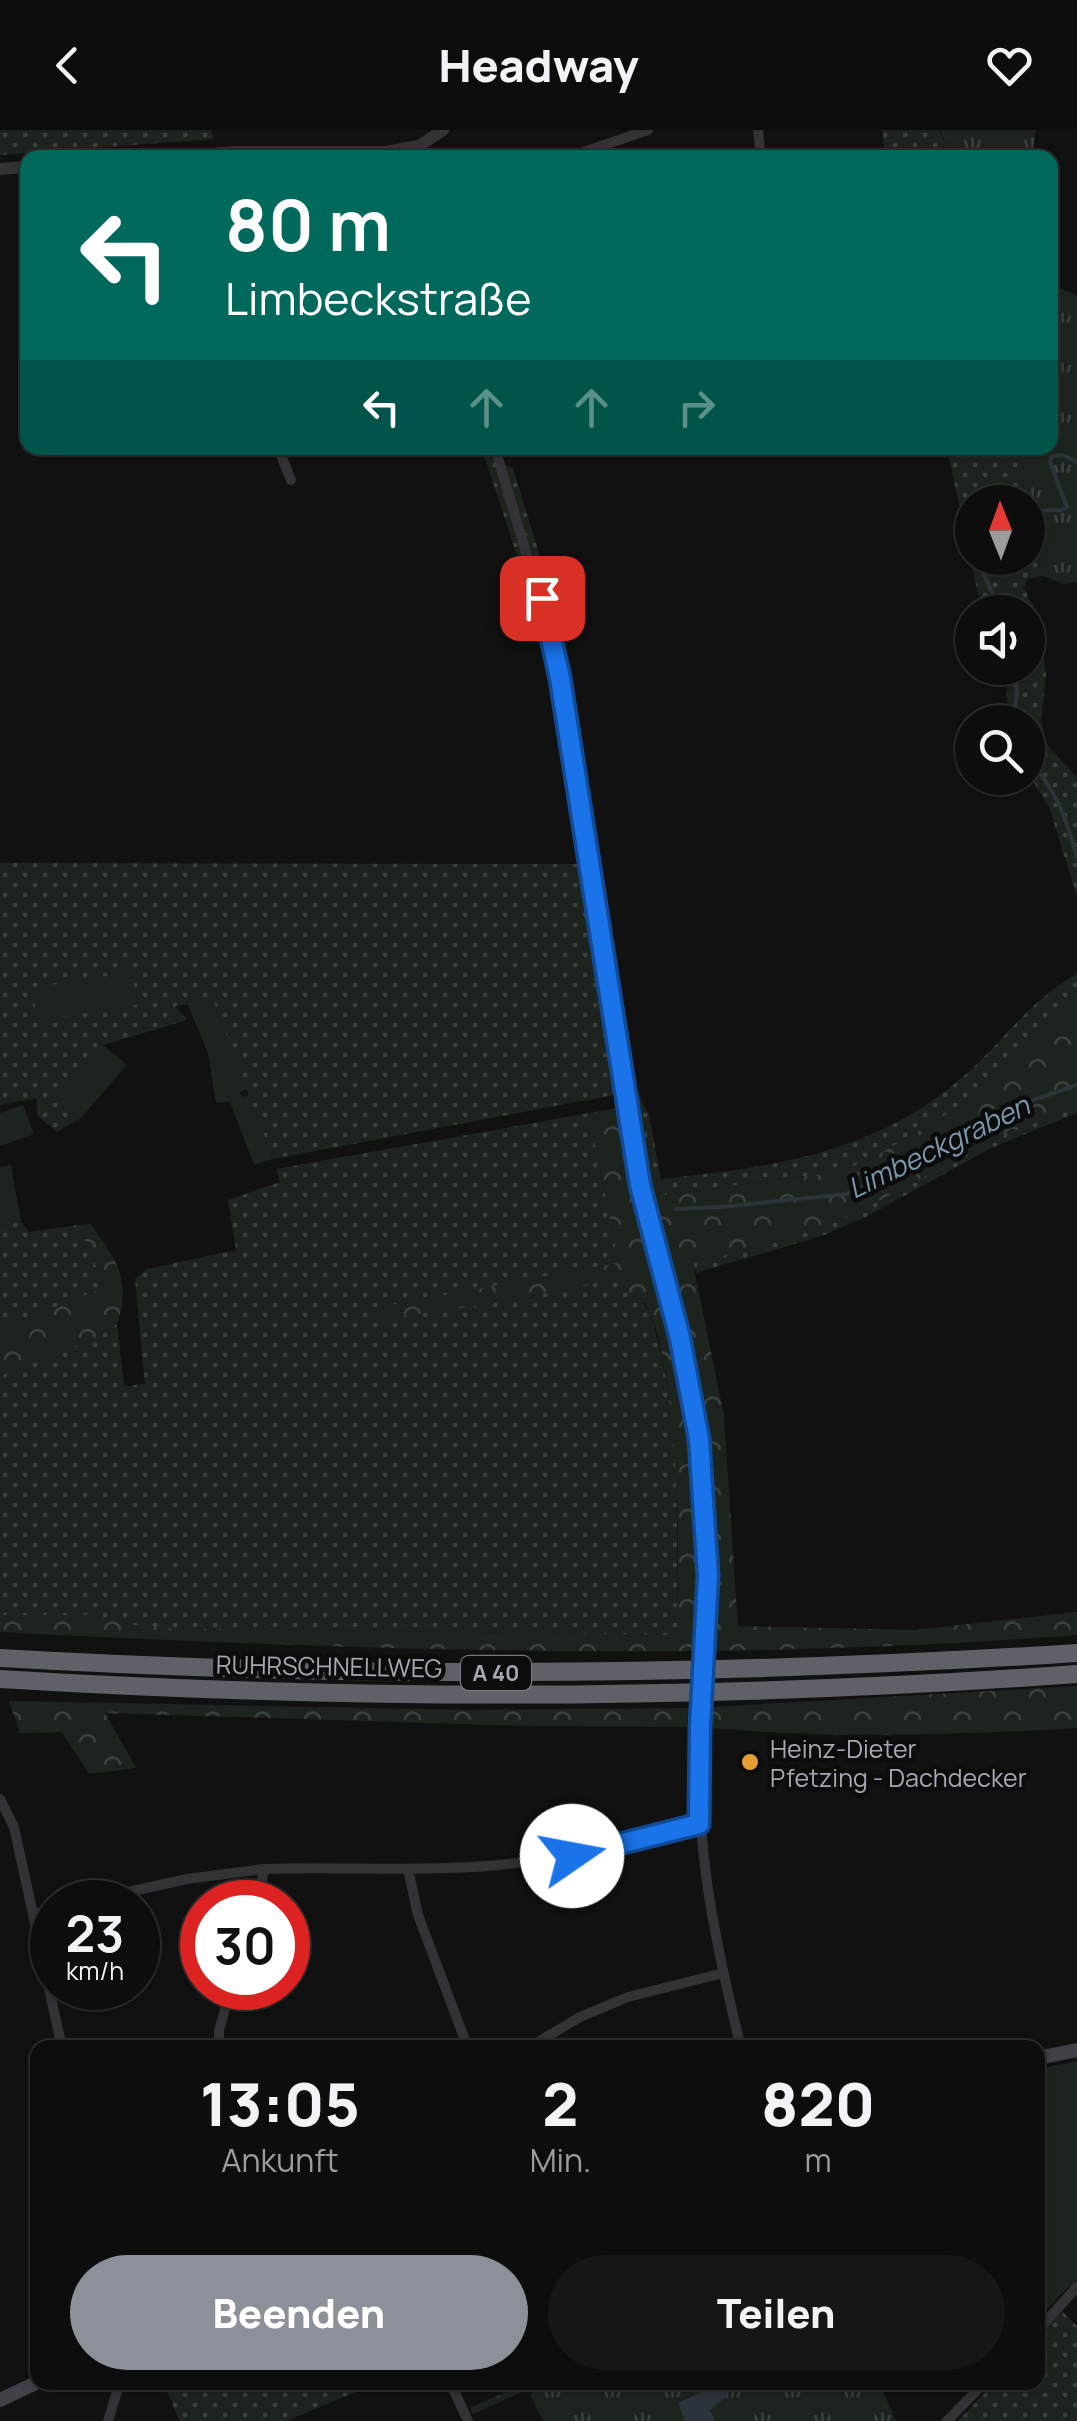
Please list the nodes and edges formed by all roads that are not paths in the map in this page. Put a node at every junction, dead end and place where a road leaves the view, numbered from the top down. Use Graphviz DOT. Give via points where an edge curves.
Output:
graph roads {
  1 [pos="442,130"];
  2 [pos="648,130"];
  3 [pos="412,150"];
  4 [pos="589,150"];
  5 [pos="281,455"];
  6 [pos="497,455"];
  7 [pos="291,480"];
  8 [pos="1077,1653"];
  9 [pos="0,1658"];
  10 [pos="1077,1674"];
  11 [pos="0,1680"];
  12 [pos="0,1800"];
  13 [pos="699,1824"];
  14 [pos="264,1869"];
  15 [pos="408,1869"];
  16 [pos="262,1880"];
  17 [pos="160,1884"];
  18 [pos="30,1897"];
  19 [pos="723,1973"];
  20 [pos="54,2010"];
  21 [pos="225,2010"];
  22 [pos="60,2040"];
  23 [pos="219,2040"];
  24 [pos="465,2040"];
  25 [pos="541,2040"];
  26 [pos="740,2040"];
  27 [pos="1077,2050"];
  28 [pos="1045,2057"];
  29 [pos="1077,2287"];
  30 [pos="1045,2322"];
  31 [pos="30,2386"];
  32 [pos="118,2390"];
  33 [pos="454,2390"];
  34 [pos="977,2390"];
  35 [pos="0,2400"];
  36 [pos="108,2421"];
  37 [pos="468,2421"];
  38 [pos="947,2421"];
  1 -- 3 [label="street"];
  2 -- 4 [label="street"];
  5 -- 7 [label="street"];
  6 -- 13 [label="street, bridge" via="554,651 640,1185 693,1406 706,1523"];
  8 -- 9 [label="highway, RUHRSCHNELLWEG / A 40" via="521,1673"];
  10 -- 11 [label="highway, RUHRSCHNELLWEG / A 40" via="552,1694"];
  12 -- 18 [label="street" via="14,1827"];
  13 -- 15 [label="street" via="534,1862"];
  13 -- 19 [label="street"];
  14 -- 15 [label="street"];
  14 -- 16 [label="street"];
  14 -- 17 [label="street"];
  15 -- 24 [label="street" via="418,1915"];
  19 -- 25 [label="street" via="628,1996"];
  19 -- 26 [label="street"];
  20 -- 22 [label="street"];
  21 -- 23 [label="street"];
  27 -- 28 [label="main road"];
  29 -- 30 [label="street"];
  31 -- 35 [label="main road"];
  32 -- 36 [label="street"];
  33 -- 37 [label="street"];
  34 -- 38 [label="street"];
}
